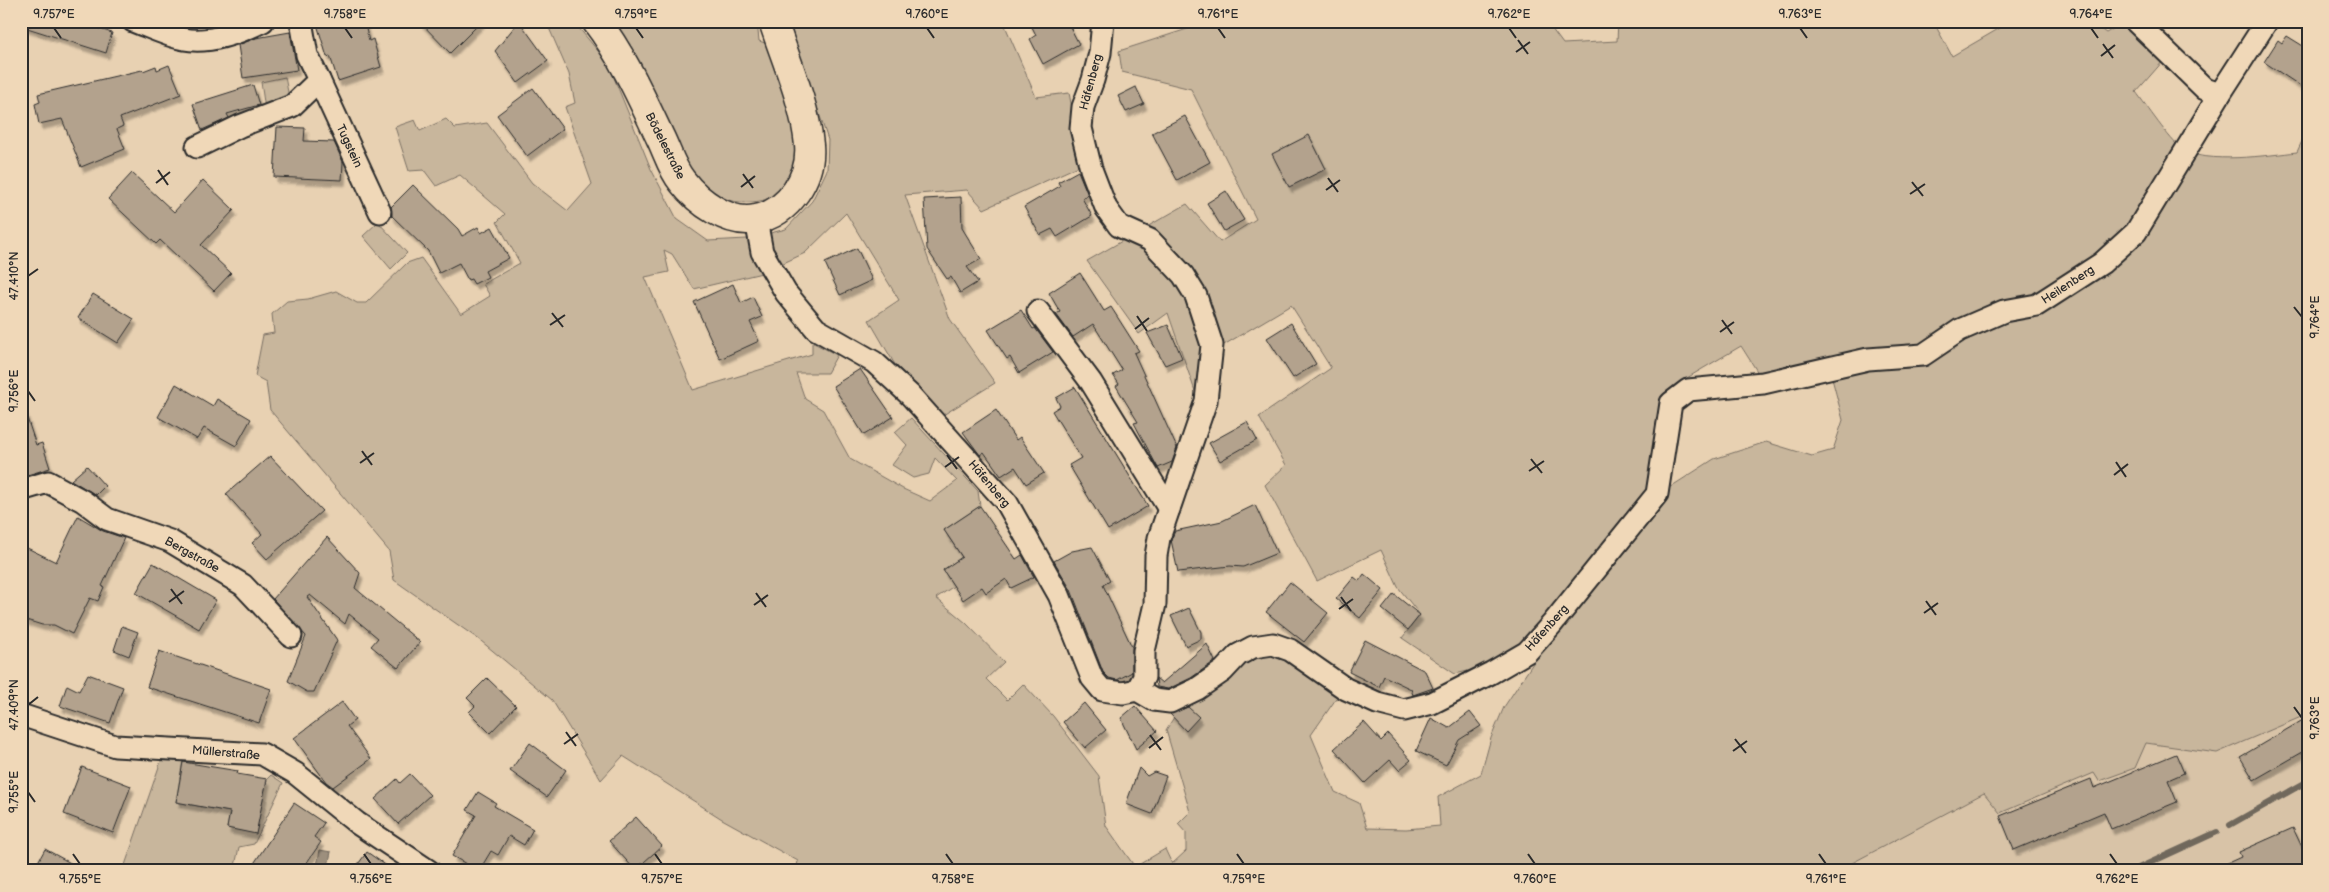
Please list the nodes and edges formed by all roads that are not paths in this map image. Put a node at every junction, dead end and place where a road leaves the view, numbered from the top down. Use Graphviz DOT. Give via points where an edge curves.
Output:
graph roads {
  1 [pos="133,21"];
  2 [pos="263,21"];
  3 [pos="301,21"];
  4 [pos="596,21"];
  5 [pos="773,21"];
  6 [pos="1103,21"];
  7 [pos="2135,21"];
  8 [pos="2268,21"];
  9 [pos="319,80"];
  10 [pos="2220,94"];
  11 [pos="196,147"];
  12 [pos="380,212"];
  13 [pos="756,220"];
  14 [pos="1038,311"];
  15 [pos="1811,370"];
  16 [pos="21,490"];
  17 [pos="1169,509"];
  18 [pos="291,636"];
  19 [pos="1137,690"];
  20 [pos="21,715"];
  21 [pos="429,871"];
  1 -- 2 [label="street" via="184,40 246,30"];
  3 -- 9 [label="street, Tugstein" via="307,55"];
  4 -- 13 [label="main road, Bödelestraße" via="612,43 681,181 707,205 731,218"];
  5 -- 13 [label="main road" via="798,98 809,146 807,168 798,190 783,206"];
  6 -- 17 [label="street, Häfenberg" via="1100,52 1082,107 1081,128 1092,169 1106,208 1119,226 1150,240 1183,274 1196,296 1212,345 1206,401"];
  7 -- 10 [label="street" via="2205,89"];
  8 -- 10 [label="street, Heilenberg"];
  9 -- 11 [label="street" via="292,106"];
  9 -- 12 [label="street, Tugstein"];
  10 -- 15 [label="street, Heilenberg" via="2136,232 2102,263 2037,305 2004,311 1960,330 1923,355 1868,359"];
  13 -- 19 [label="street, Häfenberg" via="762,252 786,293 816,328 874,362 910,395 1007,503 1059,595 1092,678 1102,690 1123,693"];
  14 -- 17 [label="street" via="1091,382"];
  15 -- 19 [label="street, Häfenberg" via="1763,383 1688,390 1670,403 1657,494 1527,652 1491,674 1432,702 1404,710 1377,703 1346,689 1290,650 1272,644 1253,647 1203,685 1170,702 1154,700"];
  16 -- 18 [label="street, Bergstraße" via="48,482 107,519 170,541 243,585"];
  17 -- 19 [label="street, Häfenberg" via="1159,538 1156,604 1144,650 1144,677"];
  20 -- 21 [label="street, Müllerstraße" via="116,746 262,754 295,773 357,823"];
}
